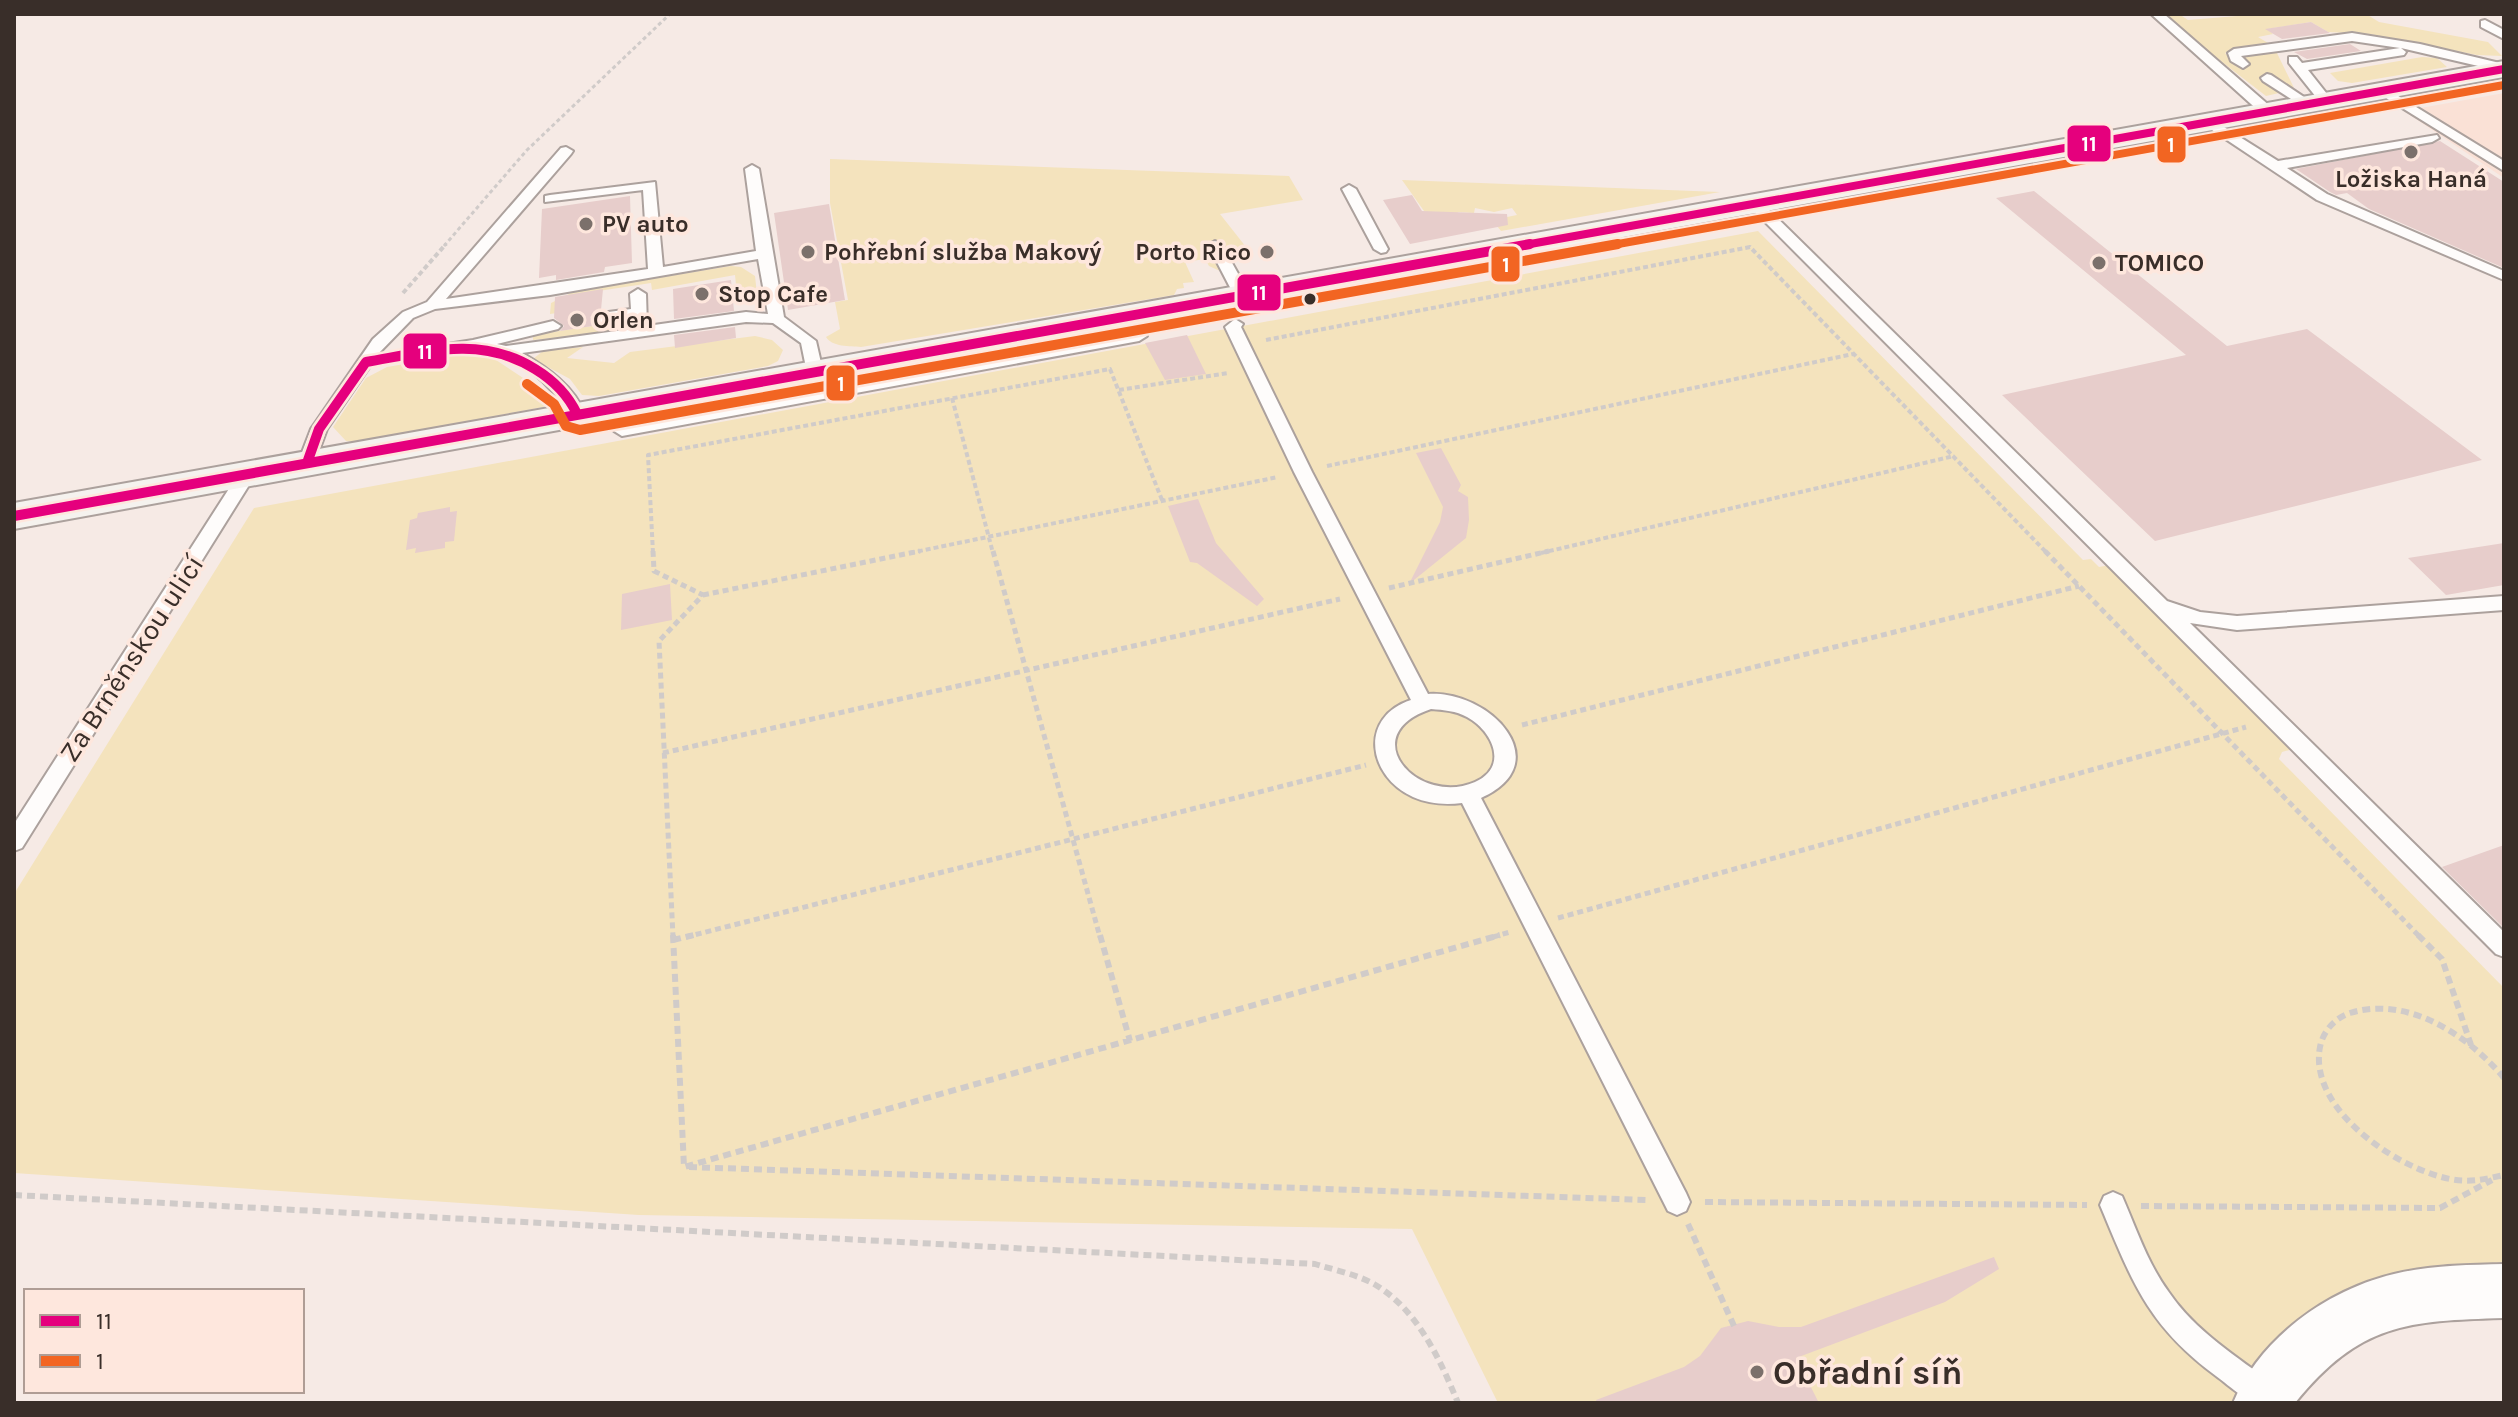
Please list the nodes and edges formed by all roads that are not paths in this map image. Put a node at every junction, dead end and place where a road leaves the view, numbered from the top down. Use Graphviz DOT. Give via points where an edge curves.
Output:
graph roads {
  1 [pos="2157,14"];
  2 [pos="2485,24"];
  3 [pos="2504,35"];
  4 [pos="2277,47"];
  5 [pos="2420,48"];
  6 [pos="2243,64"];
  7 [pos="2301,67"];
  8 [pos="2504,68"];
  9 [pos="2267,78"];
  10 [pos="2382,90"];
  11 [pos="2316,101"];
  12 [pos="2266,110"];
  13 [pos="2208,121"];
  14 [pos="2432,138"];
  15 [pos="566,151"];
  16 [pos="2275,166"];
  17 [pos="2504,167"];
  18 [pos="752,169"];
  19 [pos="1349,189"];
  20 [pos="550,199"];
  21 [pos="1755,204"];
  22 [pos="1357,233"];
  23 [pos="1215,245"];
  24 [pos="764,254"];
  25 [pos="1384,259"];
  26 [pos="656,272"];
  27 [pos="2504,276"];
  28 [pos="638,294"];
  29 [pos="432,305"];
  30 [pos="1238,310"];
  31 [pos="639,312"];
  32 [pos="601,318"];
  33 [pos="777,319"];
  34 [pos="553,326"];
  35 [pos="639,333"];
  36 [pos="1139,336"];
  37 [pos="473,345"];
  38 [pos="506,351"];
  39 [pos="366,362"];
  40 [pos="818,383"];
  41 [pos="577,414"];
  42 [pos="307,463"];
  43 [pos="247,474"];
  44 [pos="14,516"];
  45 [pos="2157,603"];
  46 [pos="2504,603"];
  47 [pos="1423,703"];
  48 [pos="1468,794"];
  49 [pos="14,842"];
  50 [pos="2504,947"];
  51 [pos="1677,1202"];
  52 [pos="2113,1205"];
  53 [pos="2504,1291"];
  54 [pos="2263,1399"];
  1 -- 12 [label="lane"];
  2 -- 3 [label="lane"];
  4 -- 5 [label="lane" via="2352,37"];
  4 -- 6 [label="lane" via="2234,53"];
  4 -- 7 [label="lane"];
  5 -- 7 [label="lane"];
  5 -- 8 [label="lane"];
  7 -- 11 [label="lane"];
  8 -- 10 [label="main road"];
  9 -- 11 [label="lane"];
  10 -- 11 [label="main road"];
  10 -- 17 [label="lane"];
  11 -- 12 [label="main road"];
  12 -- 13 [label="main road"];
  13 -- 16 [label="lane"];
  13 -- 21 [label="main road"];
  14 -- 16 [label="lane"];
  15 -- 29 [label="lane"];
  16 -- 27 [label="lane" via="2355,213"];
  18 -- 24 [label="lane"];
  19 -- 25 [label="lane"];
  20 -- 26 [label="lane" via="650,185"];
  21 -- 25 [label="main road"];
  21 -- 45 [label="lane"];
  22 -- 25 [label="lane"];
  23 -- 30 [label="lane"];
  24 -- 26 [label="lane"];
  24 -- 33 [label="lane"];
  25 -- 30 [label="main road"];
  26 -- 29 [label="lane"];
  28 -- 31 [label="lane"];
  29 -- 39 [label="lane" via="396,323"];
  30 -- 40 [label="main road"];
  30 -- 47 [label="lane" via="1233,327 1241,344"];
  31 -- 32 [label="lane"];
  31 -- 35 [label="lane"];
  33 -- 35 [label="lane" via="746,317"];
  33 -- 40 [label="lane" via="808,341"];
  34 -- 37 [label="lane"];
  35 -- 38 [label="lane"];
  36 -- 40 [label="lane"];
  37 -- 38 [label="lane"];
  37 -- 39 [label="lane"];
  38 -- 41 [label="lane" via="560,387"];
  39 -- 42 [label="lane" via="319,429"];
  40 -- 41 [label="main road"];
  41 -- 42 [label="main road"];
  42 -- 43 [label="main road"];
  43 -- 44 [label="main road"];
  43 -- 49 [label="lane, Za Brněnskou ulicí"];
  45 -- 46 [label="lane" via="2198,619 2237,623"];
  45 -- 50 [label="lane"];
  47 -- 48 [label="lane" via="1466,706 1499,731 1505,754 1502,768 1486,787"];
  47 -- 48 [label="lane" via="1389,723 1383,739 1386,760 1403,782 1420,791 1449,797"];
  48 -- 51 [label="lane"];
  52 -- 54 [label="lane" via="2158,1301"];
  53 -- 54 [label="street" via="2436,1293 2375,1304 2318,1337"];
}
